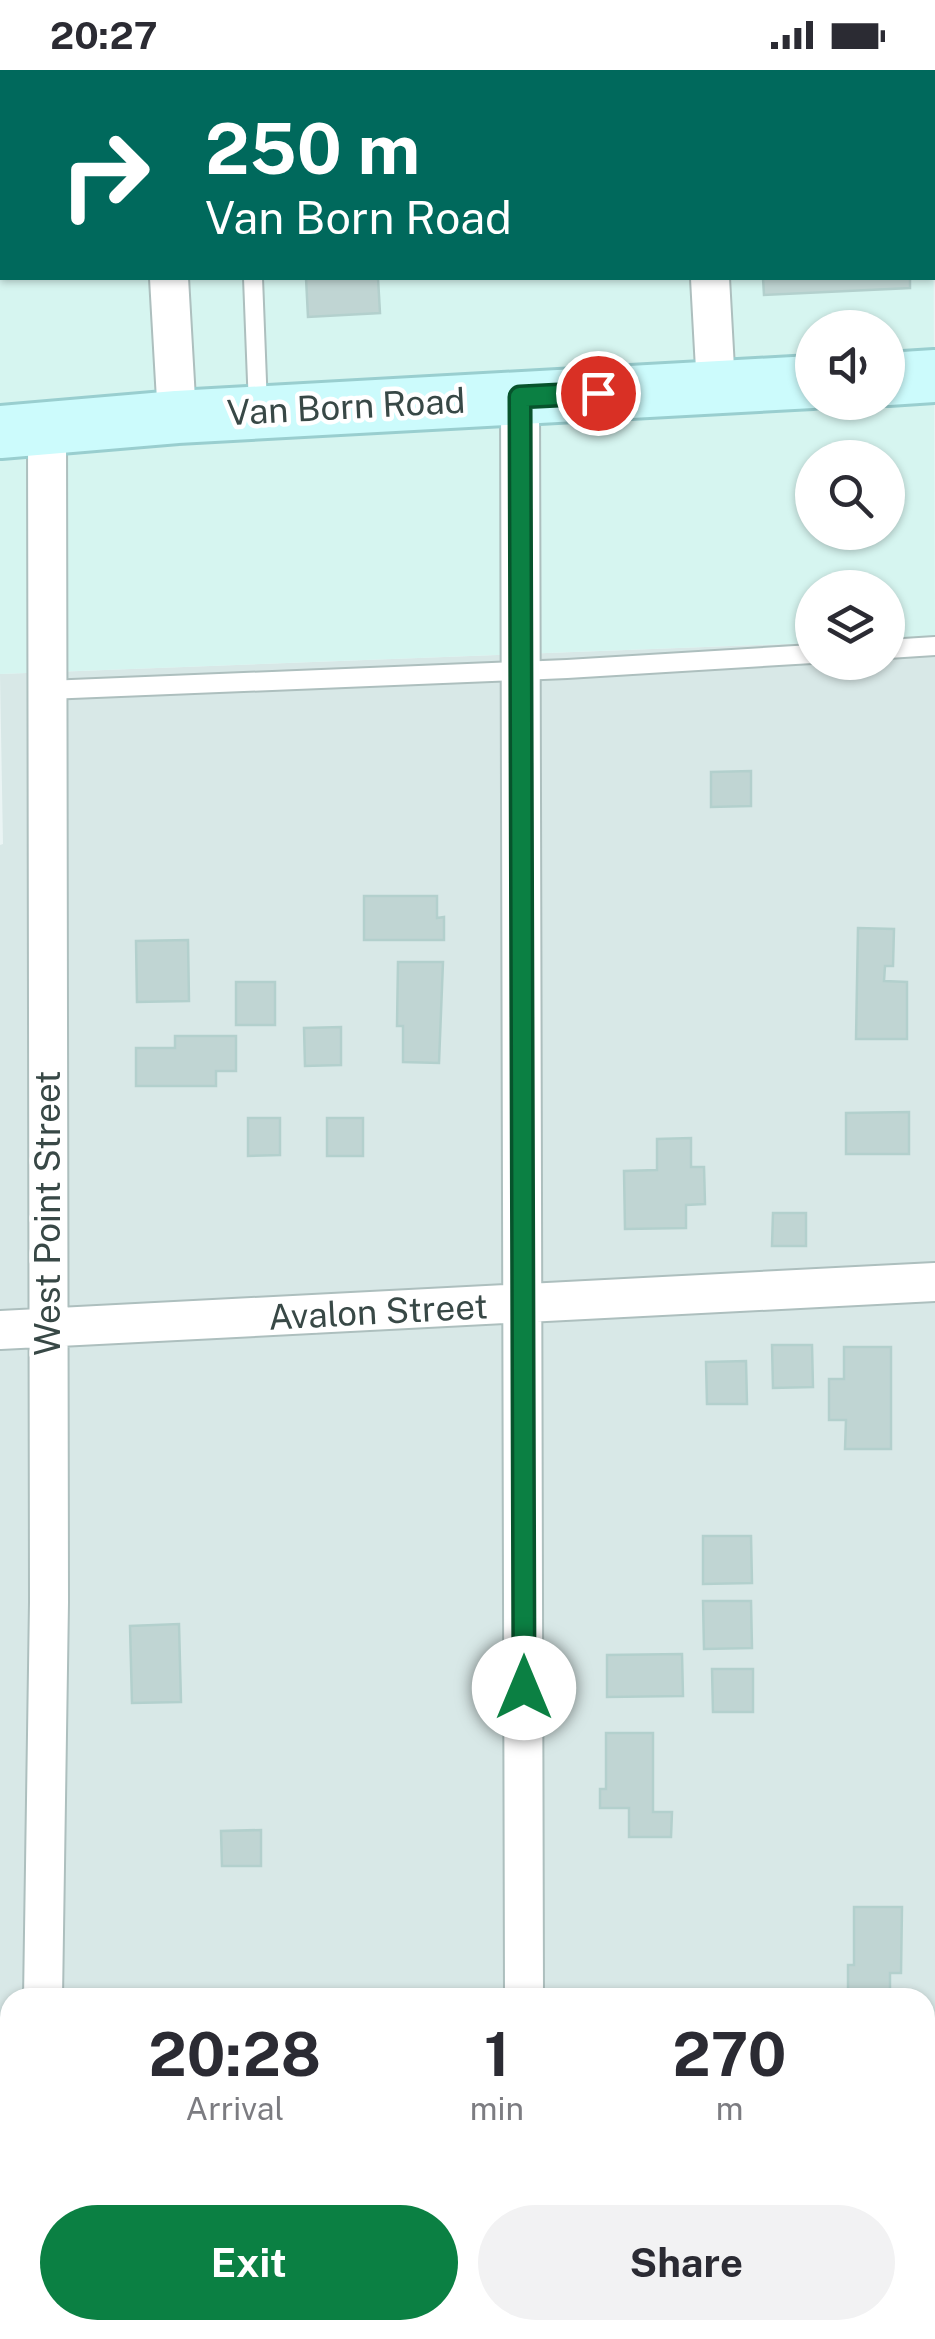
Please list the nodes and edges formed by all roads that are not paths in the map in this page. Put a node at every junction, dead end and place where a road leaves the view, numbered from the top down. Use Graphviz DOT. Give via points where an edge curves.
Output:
graph roads {
  1 [pos="168,280"];
  2 [pos="253,280"];
  3 [pos="710,280"];
  4 [pos="935,376"];
  5 [pos="905,377"];
  6 [pos="795,383"];
  7 [pos="716,387"];
  8 [pos="520,397"];
  9 [pos="258,412"];
  10 [pos="177,417"];
  11 [pos="24,430"];
  12 [pos="935,646"];
  13 [pos="905,648"];
  14 [pos="795,655"];
  15 [pos="522,670"];
  16 [pos="48,690"];
  17 [pos="935,1282"];
  18 [pos="523,1306"];
  19 [pos="50,1327"];
  20 [pos="0,1330"];
  21 [pos="43,1988"];
  22 [pos="524,1988"];
  1 -- 10 [label="street"];
  2 -- 9 [label="lane"];
  3 -- 7 [label="street"];
  4 -- 5 [label="main road"];
  6 -- 7 [label="main road, Van Born Road"];
  7 -- 8 [label="main road, Van Born Road"];
  8 -- 9 [label="main road, Van Born Road"];
  8 -- 15 [label="street"];
  9 -- 10 [label="main road, Van Born Road"];
  10 -- 11 [label="main road, Van Born Road"];
  11 -- 16 [label="street, West Point Street"];
  12 -- 13 [label="lane"];
  14 -- 15 [label="lane"];
  15 -- 16 [label="lane"];
  15 -- 18 [label="street"];
  16 -- 19 [label="street, West Point Street"];
  17 -- 18 [label="street, Avalon Street"];
  18 -- 19 [label="street, Avalon Street"];
  18 -- 22 [label="street"];
  19 -- 20 [label="street, Avalon Street"];
  19 -- 21 [label="street, West Point Street"];
}
